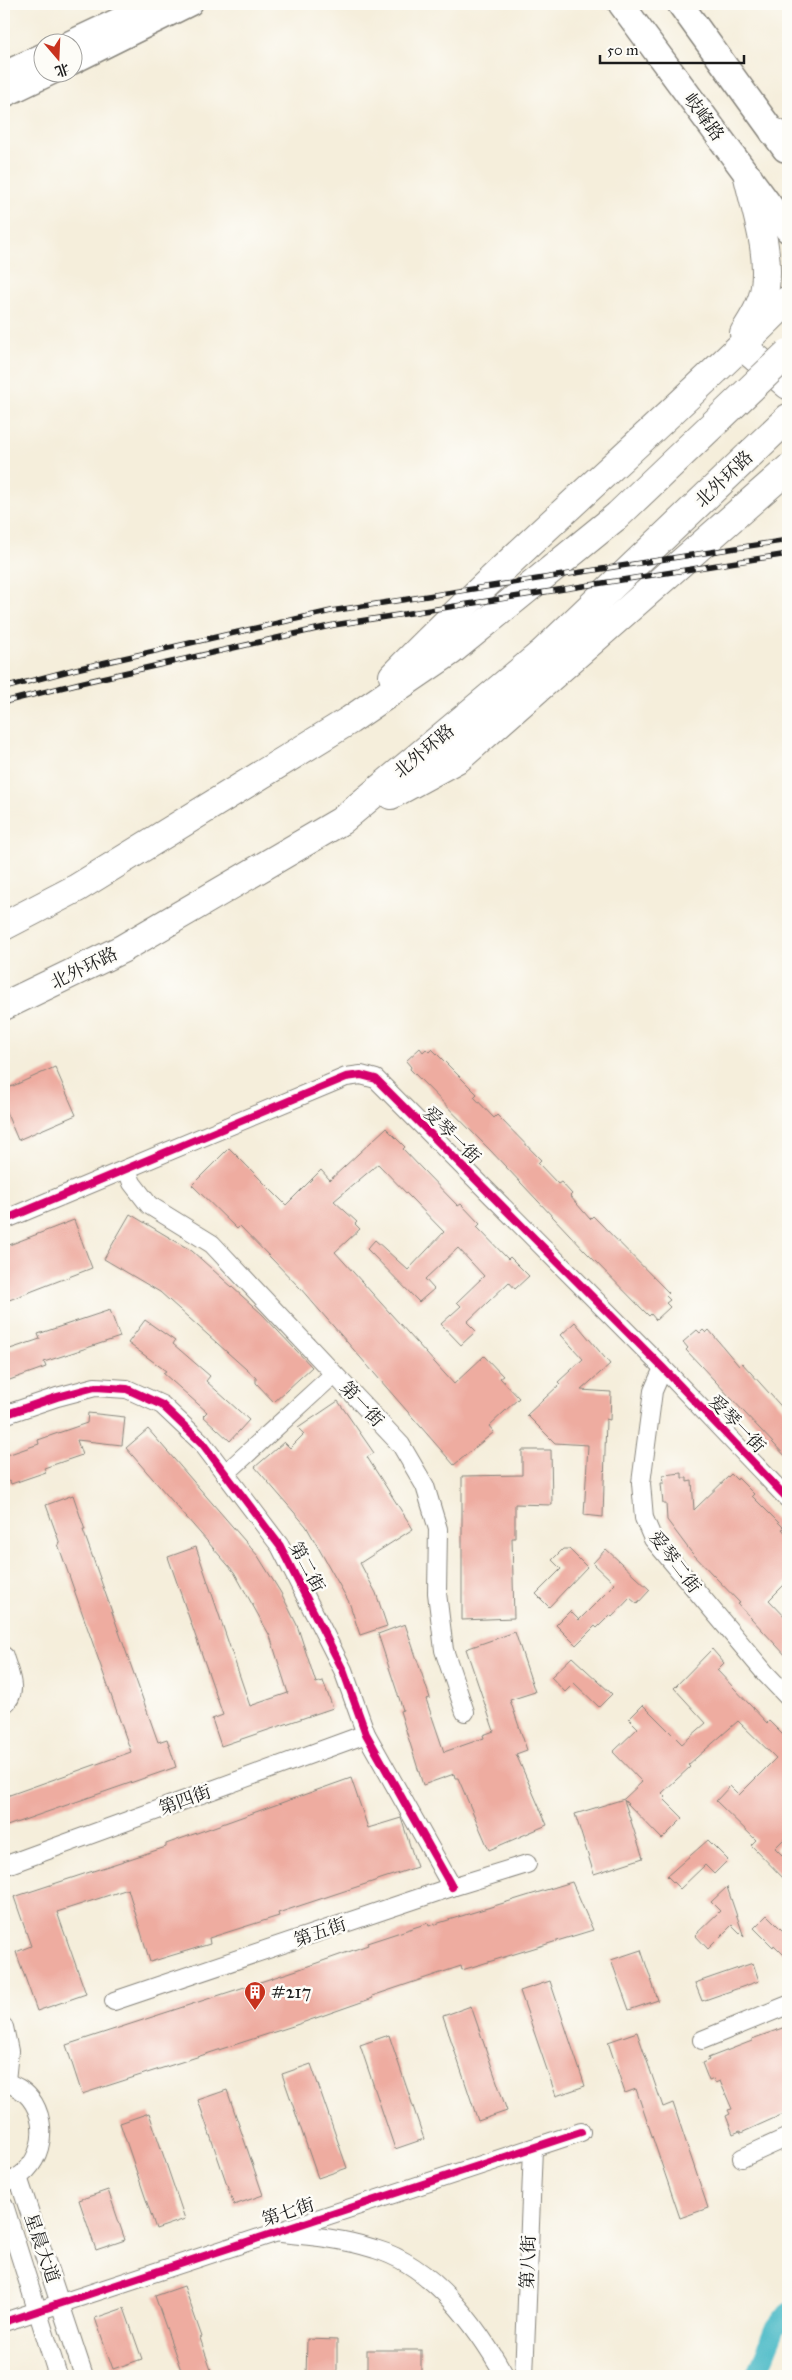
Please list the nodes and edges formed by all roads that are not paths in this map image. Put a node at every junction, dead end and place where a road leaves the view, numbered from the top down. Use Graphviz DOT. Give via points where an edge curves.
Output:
graph roads {
  1 [pos="151,4"];
  2 [pos="192,4"];
  3 [pos="621,4"];
  4 [pos="680,4"];
  5 [pos="82,36"];
  6 [pos="82,58"];
  7 [pos="32,60"];
  8 [pos="4,73"];
  9 [pos="33,82"];
  10 [pos="4,96"];
  11 [pos="783,142"];
  12 [pos="748,177"];
  13 [pos="788,230"];
  14 [pos="788,300"];
  15 [pos="788,353"];
  16 [pos="733,355"];
  17 [pos="788,385"];
  18 [pos="788,418"];
  19 [pos="787,471"];
  20 [pos="350,720"];
  21 [pos="341,821"];
  22 [pos="4,926"];
  23 [pos="4,1006"];
  24 [pos="127,1168"];
  25 [pos="4,1220"];
  26 [pos="663,1368"];
  27 [pos="334,1374"];
  28 [pos="4,1415"];
  29 [pos="225,1474"];
  30 [pos="788,1499"];
  31 [pos="4,1656"];
  32 [pos="788,1698"];
  33 [pos="4,1704"];
  34 [pos="464,1712"];
  35 [pos="366,1734"];
  36 [pos="527,1864"];
  37 [pos="4,1866"];
  38 [pos="452,1887"];
  39 [pos="114,2001"];
  40 [pos="788,2005"];
  41 [pos="4,2026"];
  42 [pos="702,2040"];
  43 [pos="5,2081"];
  44 [pos="581,2132"];
  45 [pos="788,2137"];
  46 [pos="533,2148"];
  47 [pos="742,2158"];
  48 [pos="11,2180"];
  49 [pos="4,2205"];
  50 [pos="8,2232"];
  51 [pos="276,2232"];
  52 [pos="61,2303"];
  53 [pos="36,2311"];
  54 [pos="4,2322"];
  55 [pos="58,2376"];
  56 [pos="84,2376"];
  57 [pos="504,2376"];
  58 [pos="524,2376"];
  1 -- 5 [label="street"];
  2 -- 6 [label="street"];
  3 -- 12 [label="main road, 岐峰路"];
  4 -- 11 [label="main road"];
  7 -- 8 [label="street"];
  9 -- 10 [label="street"];
  12 -- 13 [label="main road, 岐峰路"];
  12 -- 16 [label="highway" via="765,248 766,288 755,316"];
  14 -- 16 [label="highway"];
  15 -- 20 [label="highway, bridge" via="617,516 452,651"];
  16 -- 17 [label="highway"];
  16 -- 20 [label="highway" via="465,602"];
  18 -- 21 [label="highway, 北外环路" via="542,653"];
  19 -- 21 [label="highway" via="458,758"];
  20 -- 22 [label="highway" via="77,888"];
  21 -- 23 [label="highway, 北外环路" via="122,950"];
  24 -- 25 [label="street, 爱琴一街"];
  24 -- 26 [label="street, 爱琴一街" via="346,1078 361,1075 376,1079"];
  24 -- 27 [label="street, 第一街" via="132,1183 149,1205 212,1244"];
  26 -- 30 [label="street, 爱琴一街"];
  26 -- 32 [label="street, 爱琴二街" via="653,1391 641,1484 644,1518 653,1539"];
  27 -- 29 [label="street"];
  27 -- 34 [label="street, 第一街" via="401,1445 425,1486 438,1529 437,1593 444,1650"];
  28 -- 29 [label="street, 第二街" via="95,1388 127,1389 162,1406 202,1443"];
  29 -- 35 [label="street, 第二街" via="280,1546 343,1670"];
  31 -- 33 [label="street" via="13,1688"];
  35 -- 37 [label="street, 第四街"];
  35 -- 38 [label="street, 第二街"];
  36 -- 38 [label="street, 第五街"];
  38 -- 39 [label="street, 第五街"];
  40 -- 42 [label="street"];
  41 -- 43 [label="street" via="9,2051"];
  43 -- 48 [label="street" via="29,2097 42,2128 34,2161"];
  44 -- 46 [label="street, 第七街"];
  45 -- 47 [label="street"];
  46 -- 51 [label="street, 第七街"];
  46 -- 58 [label="street, 第八街"];
  48 -- 52 [label="street, 星晨大道"];
  49 -- 50 [label="street, 星晨大道"];
  50 -- 53 [label="street, 星晨大道"];
  51 -- 52 [label="street, 第七街"];
  51 -- 57 [label="street, 第七街" via="331,2238 376,2249 400,2260 432,2282 461,2309 488,2346"];
  52 -- 53 [label="street, 第七街"];
  52 -- 56 [label="street, 星晨大道"];
  53 -- 54 [label="street, 第七街"];
  53 -- 55 [label="street, 星晨大道"];
}
